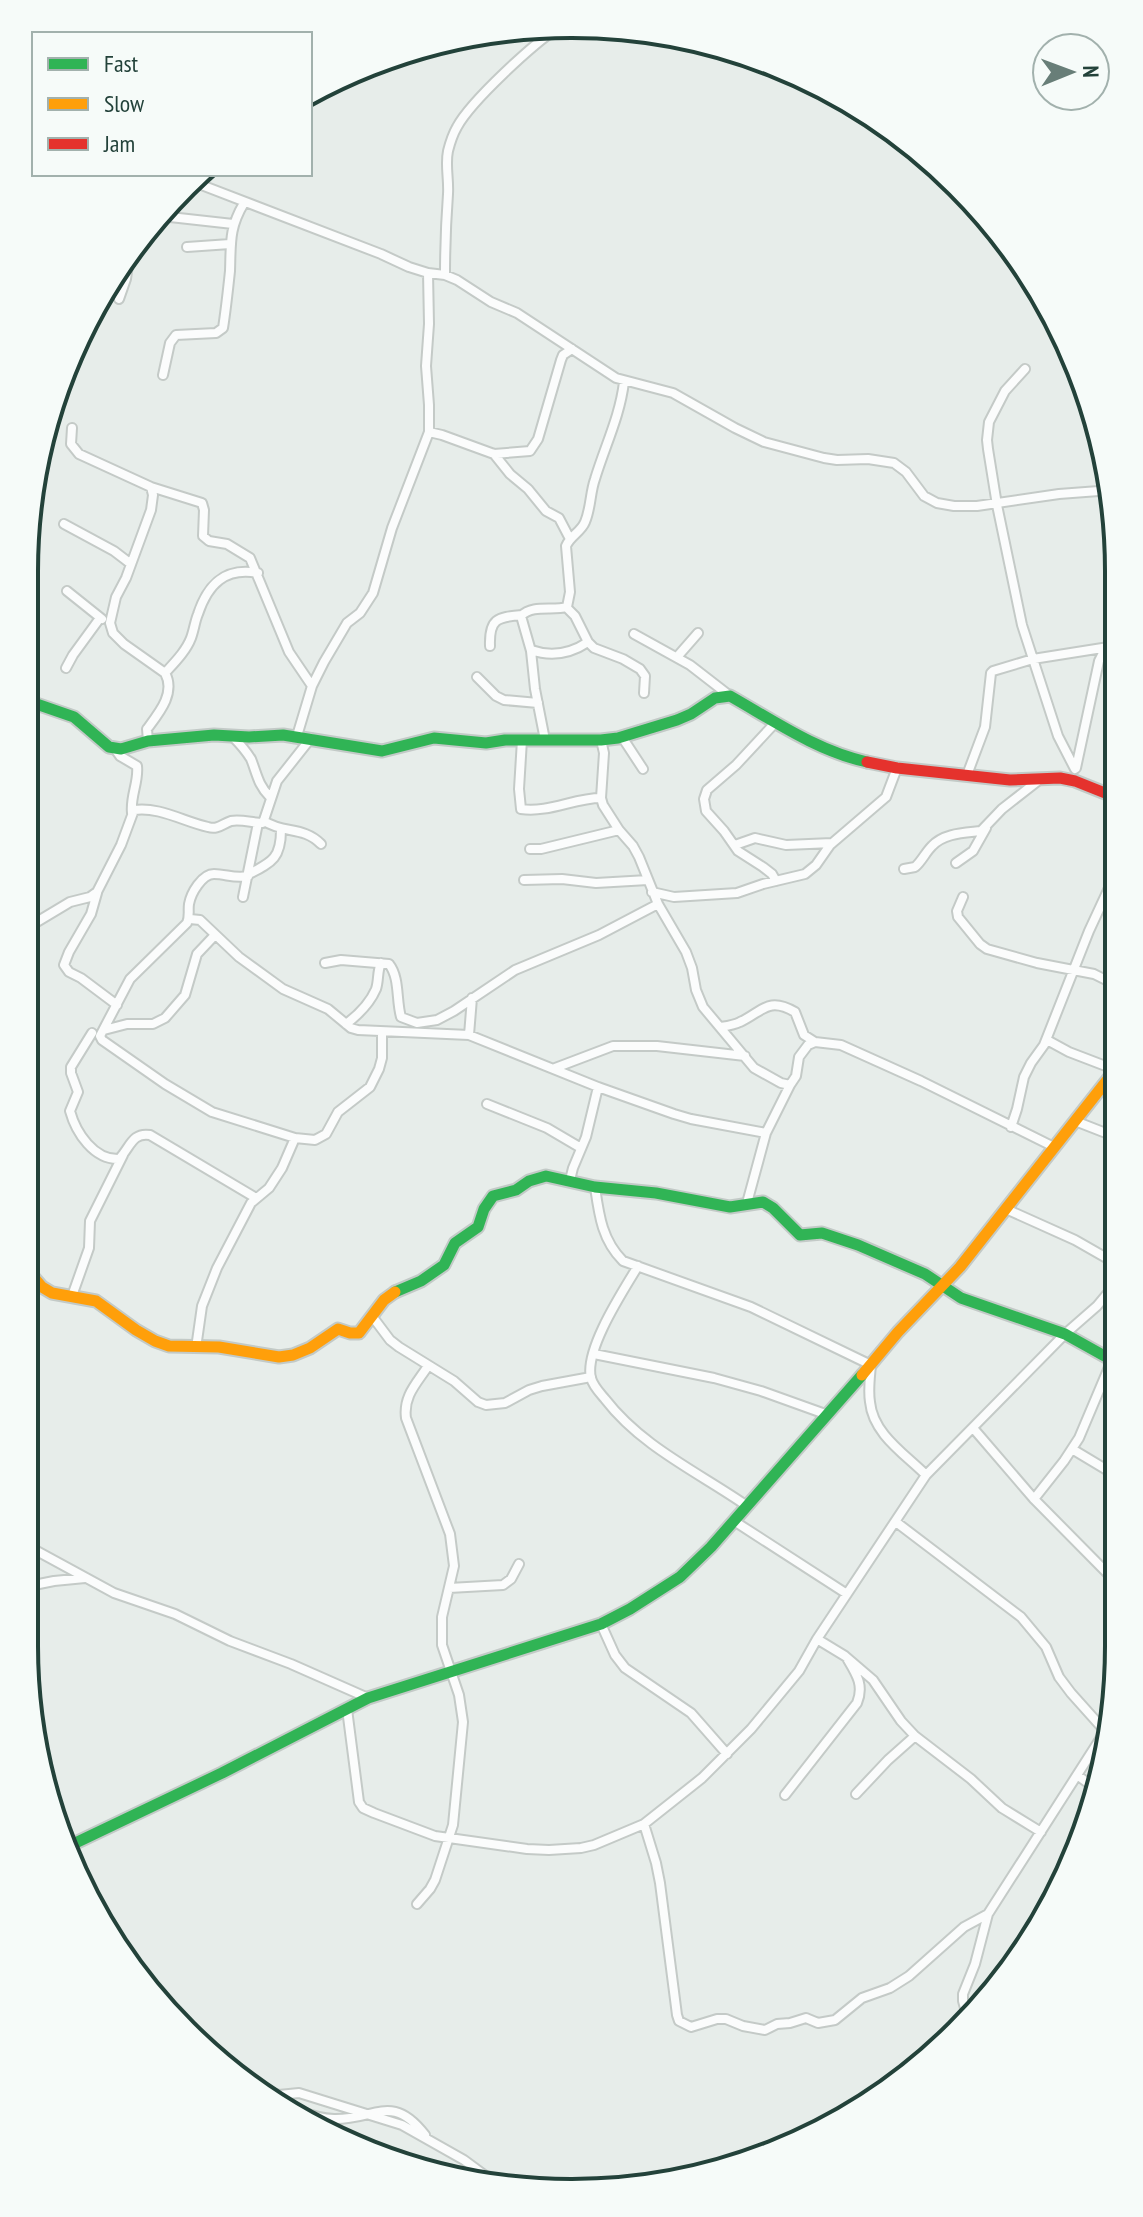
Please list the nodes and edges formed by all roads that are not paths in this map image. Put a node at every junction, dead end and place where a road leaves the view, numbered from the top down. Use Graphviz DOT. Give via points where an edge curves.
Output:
graph roads {
  1 [pos="546,39"];
  2 [pos="203,186"];
  3 [pos="244,203"];
  4 [pos="173,217"];
  5 [pos="233,224"];
  6 [pos="230,244"];
  7 [pos="187,247"];
  8 [pos="428,273"];
  9 [pos="445,275"];
  10 [pos="126,278"];
  11 [pos="119,299"];
  12 [pos="572,349"];
  13 [pos="1025,369"];
  14 [pos="163,375"];
  15 [pos="624,382"];
  16 [pos="72,428"];
  17 [pos="429,432"];
  18 [pos="494,454"];
  19 [pos="151,487"];
  20 [pos="1098,491"];
  21 [pos="997,505"];
  22 [pos="64,524"];
  23 [pos="570,539"];
  24 [pos="131,564"];
  25 [pos="258,573"];
  26 [pos="67,591"];
  27 [pos="566,607"];
  28 [pos="522,615"];
  29 [pos="100,618"];
  30 [pos="110,623"];
  31 [pos="698,633"];
  32 [pos="634,634"];
  33 [pos="588,642"];
  34 [pos="490,646"];
  35 [pos="1105,648"];
  36 [pos="531,650"];
  37 [pos="1105,653"];
  38 [pos="677,657"];
  39 [pos="1033,659"];
  40 [pos="66,668"];
  41 [pos="165,673"];
  42 [pos="477,677"];
  43 [pos="312,686"];
  44 [pos="644,693"];
  45 [pos="730,696"];
  46 [pos="538,703"];
  47 [pos="38,704"];
  48 [pos="775,723"];
  49 [pos="297,736"];
  50 [pos="233,737"];
  51 [pos="622,737"];
  52 [pos="311,738"];
  53 [pos="522,740"];
  54 [pos="545,740"];
  55 [pos="601,740"];
  56 [pos="148,741"];
  57 [pos="115,749"];
  58 [pos="897,768"];
  59 [pos="643,769"];
  60 [pos="967,775"];
  61 [pos="1075,775"];
  62 [pos="1039,779"];
  63 [pos="1105,792"];
  64 [pos="270,797"];
  65 [pos="601,798"];
  66 [pos="132,813"];
  67 [pos="261,822"];
  68 [pos="986,828"];
  69 [pos="281,830"];
  70 [pos="619,830"];
  71 [pos="832,843"];
  72 [pos="321,844"];
  73 [pos="735,845"];
  74 [pos="530,849"];
  75 [pos="956,863"];
  76 [pos="904,869"];
  77 [pos="248,875"];
  78 [pos="524,880"];
  79 [pos="648,880"];
  80 [pos="776,881"];
  81 [pos="97,892"];
  82 [pos="652,892"];
  83 [pos="243,897"];
  84 [pos="963,897"];
  85 [pos="1105,897"];
  86 [pos="658,904"];
  87 [pos="190,919"];
  88 [pos="38,921"];
  89 [pos="215,935"];
  90 [pos="325,963"];
  91 [pos="381,963"];
  92 [pos="1074,970"];
  93 [pos="1105,980"];
  94 [pos="472,998"];
  95 [pos="117,1005"];
  96 [pos="346,1024"];
  97 [pos="721,1027"];
  98 [pos="103,1030"];
  99 [pos="382,1032"];
  100 [pos="92,1033"];
  101 [pos="469,1035"];
  102 [pos="1047,1040"];
  103 [pos="815,1042"];
  104 [pos="745,1056"];
  105 [pos="1105,1066"];
  106 [pos="555,1068"];
  107 [pos="1105,1084"];
  108 [pos="790,1085"];
  109 [pos="598,1087"];
  110 [pos="487,1104"];
  111 [pos="1075,1121"];
  112 [pos="1011,1127"];
  113 [pos="766,1133"];
  114 [pos="1105,1133"];
  115 [pos="295,1138"];
  116 [pos="1054,1147"];
  117 [pos="581,1148"];
  118 [pos="123,1154"];
  119 [pos="570,1180"];
  120 [pos="595,1187"];
  121 [pos="256,1198"];
  122 [pos="747,1203"];
  123 [pos="1006,1209"];
  124 [pos="1105,1257"];
  125 [pos="638,1266"];
  126 [pos="38,1282"];
  127 [pos="942,1286"];
  128 [pos="72,1296"];
  129 [pos="1105,1297"];
  130 [pos="372,1316"];
  131 [pos="1065,1334"];
  132 [pos="196,1348"];
  133 [pos="594,1354"];
  134 [pos="1105,1357"];
  135 [pos="871,1365"];
  136 [pos="428,1366"];
  137 [pos="591,1377"];
  138 [pos="1105,1382"];
  139 [pos="828,1415"];
  140 [pos="973,1428"];
  141 [pos="1072,1449"];
  142 [pos="1105,1469"];
  143 [pos="926,1475"];
  144 [pos="1034,1499"];
  145 [pos="747,1506"];
  146 [pos="734,1521"];
  147 [pos="896,1522"];
  148 [pos="38,1552"];
  149 [pos="519,1564"];
  150 [pos="1105,1571"];
  151 [pos="86,1578"];
  152 [pos="38,1584"];
  153 [pos="449,1588"];
  154 [pos="847,1594"];
  155 [pos="601,1624"];
  156 [pos="817,1639"];
  157 [pos="845,1656"];
  158 [pos="450,1671"];
  159 [pos="368,1698"];
  160 [pos="347,1709"];
  161 [pos="1099,1724"];
  162 [pos="915,1736"];
  163 [pos="1096,1746"];
  164 [pos="727,1754"];
  165 [pos="1077,1775"];
  166 [pos="1087,1783"];
  167 [pos="856,1794"];
  168 [pos="785,1795"];
  169 [pos="644,1824"];
  170 [pos="1041,1832"];
  171 [pos="450,1839"];
  172 [pos="76,1843"];
  173 [pos="417,1904"];
  174 [pos="988,1914"];
  175 [pos="964,2006"];
  176 [pos="284,2095"];
  177 [pos="368,2113"];
  178 [pos="322,2117"];
  179 [pos="478,2171"];
  1 -- 9 [label="street" via="494,84 457,128 446,162"];
  2 -- 3 [label="street"];
  3 -- 5 [label="street"];
  3 -- 8 [label="street"];
  4 -- 5 [label="street"];
  5 -- 6 [label="street"];
  6 -- 7 [label="street"];
  6 -- 14 [label="street" via="223,328 176,335"];
  8 -- 9 [label="street"];
  8 -- 17 [label="street"];
  9 -- 12 [label="street"];
  10 -- 11 [label="street"];
  12 -- 15 [label="street"];
  12 -- 18 [label="street" via="561,360 534,447"];
  13 -- 21 [label="street" via="1005,391 989,422"];
  15 -- 21 [label="street" via="673,393 764,442 824,458 894,463 937,503"];
  15 -- 23 [label="street" via="587,517"];
  16 -- 19 [label="street" via="71,444 79,454"];
  17 -- 18 [label="street"];
  17 -- 43 [label="street" via="373,593 347,623"];
  18 -- 23 [label="street" via="548,513 559,518"];
  19 -- 24 [label="street" via="151,510"];
  19 -- 25 [label="street" via="202,503 203,536 242,552"];
  20 -- 21 [label="street"];
  21 -- 39 [label="street"];
  22 -- 24 [label="street"];
  23 -- 27 [label="street"];
  24 -- 30 [label="street"];
  25 -- 41 [label="street" via="227,575 211,588 192,636"];
  25 -- 43 [label="street" via="289,652"];
  26 -- 29 [label="street"];
  27 -- 28 [label="street"];
  27 -- 33 [label="street"];
  28 -- 34 [label="street" via="494,622"];
  28 -- 36 [label="street"];
  29 -- 30 [label="street"];
  29 -- 40 [label="street"];
  30 -- 41 [label="street" via="124,644"];
  31 -- 38 [label="street"];
  32 -- 38 [label="street"];
  33 -- 36 [label="street" via="563,653"];
  33 -- 44 [label="street" via="640,669"];
  35 -- 39 [label="street"];
  36 -- 46 [label="street"];
  37 -- 61 [label="street"];
  38 -- 45 [label="street"];
  39 -- 60 [label="street" via="991,673 985,727"];
  39 -- 61 [label="street"];
  41 -- 56 [label="street" via="166,698 147,729"];
  42 -- 46 [label="street" via="504,700"];
  43 -- 49 [label="street"];
  45 -- 48 [label="street"];
  45 -- 51 [label="street"];
  46 -- 54 [label="street"];
  47 -- 57 [label="street" via="74,717"];
  48 -- 58 [label="street" via="832,753"];
  48 -- 73 [label="street" via="704,799 706,811"];
  49 -- 50 [label="street"];
  49 -- 52 [label="street"];
  50 -- 56 [label="street"];
  50 -- 64 [label="street"];
  51 -- 55 [label="street"];
  51 -- 59 [label="street"];
  52 -- 53 [label="street" via="382,751 434,738"];
  52 -- 64 [label="street"];
  53 -- 54 [label="street"];
  53 -- 65 [label="street" via="521,809"];
  54 -- 55 [label="street"];
  55 -- 65 [label="street"];
  56 -- 57 [label="street"];
  57 -- 66 [label="street" via="137,766"];
  58 -- 60 [label="street"];
  58 -- 71 [label="street" via="886,797"];
  60 -- 62 [label="street"];
  61 -- 62 [label="street"];
  61 -- 63 [label="street"];
  62 -- 68 [label="street"];
  64 -- 67 [label="street"];
  65 -- 70 [label="street"];
  66 -- 67 [label="street" via="146,810 215,828 230,821"];
  66 -- 81 [label="street"];
  67 -- 69 [label="street"];
  67 -- 77 [label="street"];
  68 -- 75 [label="street" via="973,851"];
  68 -- 76 [label="street" via="943,839 915,867"];
  69 -- 72 [label="street" via="307,833"];
  69 -- 77 [label="street" via="275,859"];
  70 -- 74 [label="street"];
  70 -- 79 [label="street" via="633,846"];
  71 -- 73 [label="street" via="786,845 755,838"];
  71 -- 80 [label="street" via="811,870"];
  73 -- 80 [label="street"];
  77 -- 83 [label="street"];
  77 -- 87 [label="street" via="213,874 203,879 190,900"];
  78 -- 79 [label="street"];
  79 -- 82 [label="street"];
  80 -- 82 [label="street" via="713,896"];
  81 -- 88 [label="street"];
  81 -- 95 [label="street" via="64,965"];
  82 -- 86 [label="street"];
  84 -- 92 [label="street" via="958,917 984,948"];
  85 -- 92 [label="street"];
  86 -- 94 [label="street" via="515,970"];
  86 -- 97 [label="street" via="686,952 703,1007"];
  87 -- 89 [label="street" via="200,920"];
  87 -- 95 [label="street" via="130,979"];
  89 -- 96 [label="street" via="283,989 328,1009"];
  89 -- 98 [label="street" via="197,954 185,995 165,1018"];
  90 -- 91 [label="street"];
  91 -- 94 [label="street" via="393,970 401,1017 417,1023 437,1020"];
  91 -- 96 [label="street" via="372,996"];
  92 -- 93 [label="street"];
  92 -- 102 [label="street"];
  94 -- 101 [label="street"];
  95 -- 98 [label="street"];
  96 -- 99 [label="street"];
  97 -- 103 [label="street" via="780,1005 795,1012 804,1035"];
  97 -- 104 [label="street"];
  98 -- 115 [label="street" via="100,1036 106,1044 191,1101"];
  99 -- 101 [label="street"];
  99 -- 115 [label="street" via="382,1058 370,1087 338,1112 321,1138"];
  100 -- 118 [label="street" via="71,1067 78,1092 71,1115 91,1149 112,1159"];
  101 -- 106 [label="street"];
  102 -- 105 [label="street"];
  102 -- 112 [label="street" via="1024,1077"];
  103 -- 108 [label="street" via="801,1053"];
  103 -- 112 [label="street" via="863,1054"];
  104 -- 106 [label="street" via="613,1046"];
  104 -- 108 [label="street" via="760,1072"];
  106 -- 109 [label="street"];
  107 -- 111 [label="street"];
  108 -- 113 [label="street"];
  109 -- 113 [label="street" via="691,1119"];
  109 -- 117 [label="street"];
  110 -- 117 [label="street"];
  111 -- 114 [label="street"];
  111 -- 116 [label="street"];
  112 -- 116 [label="street"];
  113 -- 122 [label="street"];
  115 -- 121 [label="street" via="282,1168"];
  116 -- 123 [label="street"];
  117 -- 119 [label="street"];
  118 -- 121 [label="street" via="135,1137 150,1135"];
  118 -- 128 [label="street" via="90,1221 89,1248"];
  119 -- 120 [label="street"];
  119 -- 130 [label="street" via="540,1177 493,1196 478,1227 455,1243 444,1265 391,1294"];
  120 -- 122 [label="street" via="730,1207"];
  120 -- 125 [label="street" via="611,1249"];
  121 -- 132 [label="street" via="206,1292"];
  122 -- 127 [label="street" via="768,1203 800,1235 822,1233 858,1245"];
  123 -- 124 [label="street"];
  123 -- 127 [label="street"];
  125 -- 133 [label="street" via="609,1315"];
  125 -- 135 [label="street" via="751,1307"];
  126 -- 128 [label="street" via="52,1293"];
  127 -- 131 [label="street" via="976,1304"];
  127 -- 135 [label="street"];
  128 -- 132 [label="street" via="96,1301 155,1341"];
  129 -- 131 [label="street"];
  130 -- 132 [label="street" via="359,1333 338,1329 293,1355"];
  130 -- 136 [label="street" via="390,1340"];
  131 -- 134 [label="street"];
  131 -- 140 [label="street"];
  133 -- 137 [label="street"];
  133 -- 139 [label="street" via="714,1378"];
  135 -- 139 [label="street"];
  135 -- 143 [label="street" via="869,1402 876,1424"];
  136 -- 137 [label="street" via="486,1405"];
  136 -- 153 [label="street" via="407,1398 406,1418 450,1534 454,1566"];
  137 -- 145 [label="street" via="637,1434"];
  138 -- 141 [label="street"];
  139 -- 145 [label="street"];
  140 -- 143 [label="street"];
  140 -- 144 [label="street"];
  141 -- 142 [label="street"];
  141 -- 144 [label="street"];
  143 -- 147 [label="street"];
  144 -- 150 [label="street"];
  145 -- 146 [label="street"];
  146 -- 154 [label="street"];
  146 -- 155 [label="street" via="680,1577"];
  147 -- 154 [label="street"];
  147 -- 161 [label="street" via="1021,1617 1046,1647 1059,1677"];
  148 -- 151 [label="street"];
  149 -- 153 [label="street" via="503,1585"];
  151 -- 152 [label="street"];
  151 -- 159 [label="street"];
  153 -- 158 [label="street" via="441,1625"];
  154 -- 156 [label="street"];
  155 -- 158 [label="street"];
  155 -- 164 [label="street" via="625,1668 691,1713"];
  156 -- 157 [label="street"];
  156 -- 164 [label="street" via="788,1687"];
  157 -- 162 [label="street" via="873,1680"];
  157 -- 168 [label="street" via="860,1682 857,1703"];
  158 -- 159 [label="street"];
  158 -- 171 [label="street" via="463,1722"];
  159 -- 160 [label="street"];
  160 -- 171 [label="street" via="363,1808"];
  160 -- 172 [label="street"];
  162 -- 167 [label="street"];
  162 -- 170 [label="street" via="1002,1808"];
  163 -- 165 [label="street"];
  164 -- 169 [label="street"];
  165 -- 166 [label="street"];
  165 -- 170 [label="street"];
  169 -- 171 [label="street" via="594,1845 569,1849"];
  169 -- 174 [label="street" via="660,1883 677,2015 691,2027 717,2019 760,2030 806,2018 818,2023 835,2020 862,1998 909,1976 964,1927"];
  170 -- 174 [label="street"];
  171 -- 173 [label="street" via="435,1880"];
  174 -- 175 [label="street" via="963,1994"];
  176 -- 177 [label="street" via="299,2093"];
  177 -- 178 [label="street"];
  177 -- 179 [label="street" via="428,2138"];
}
